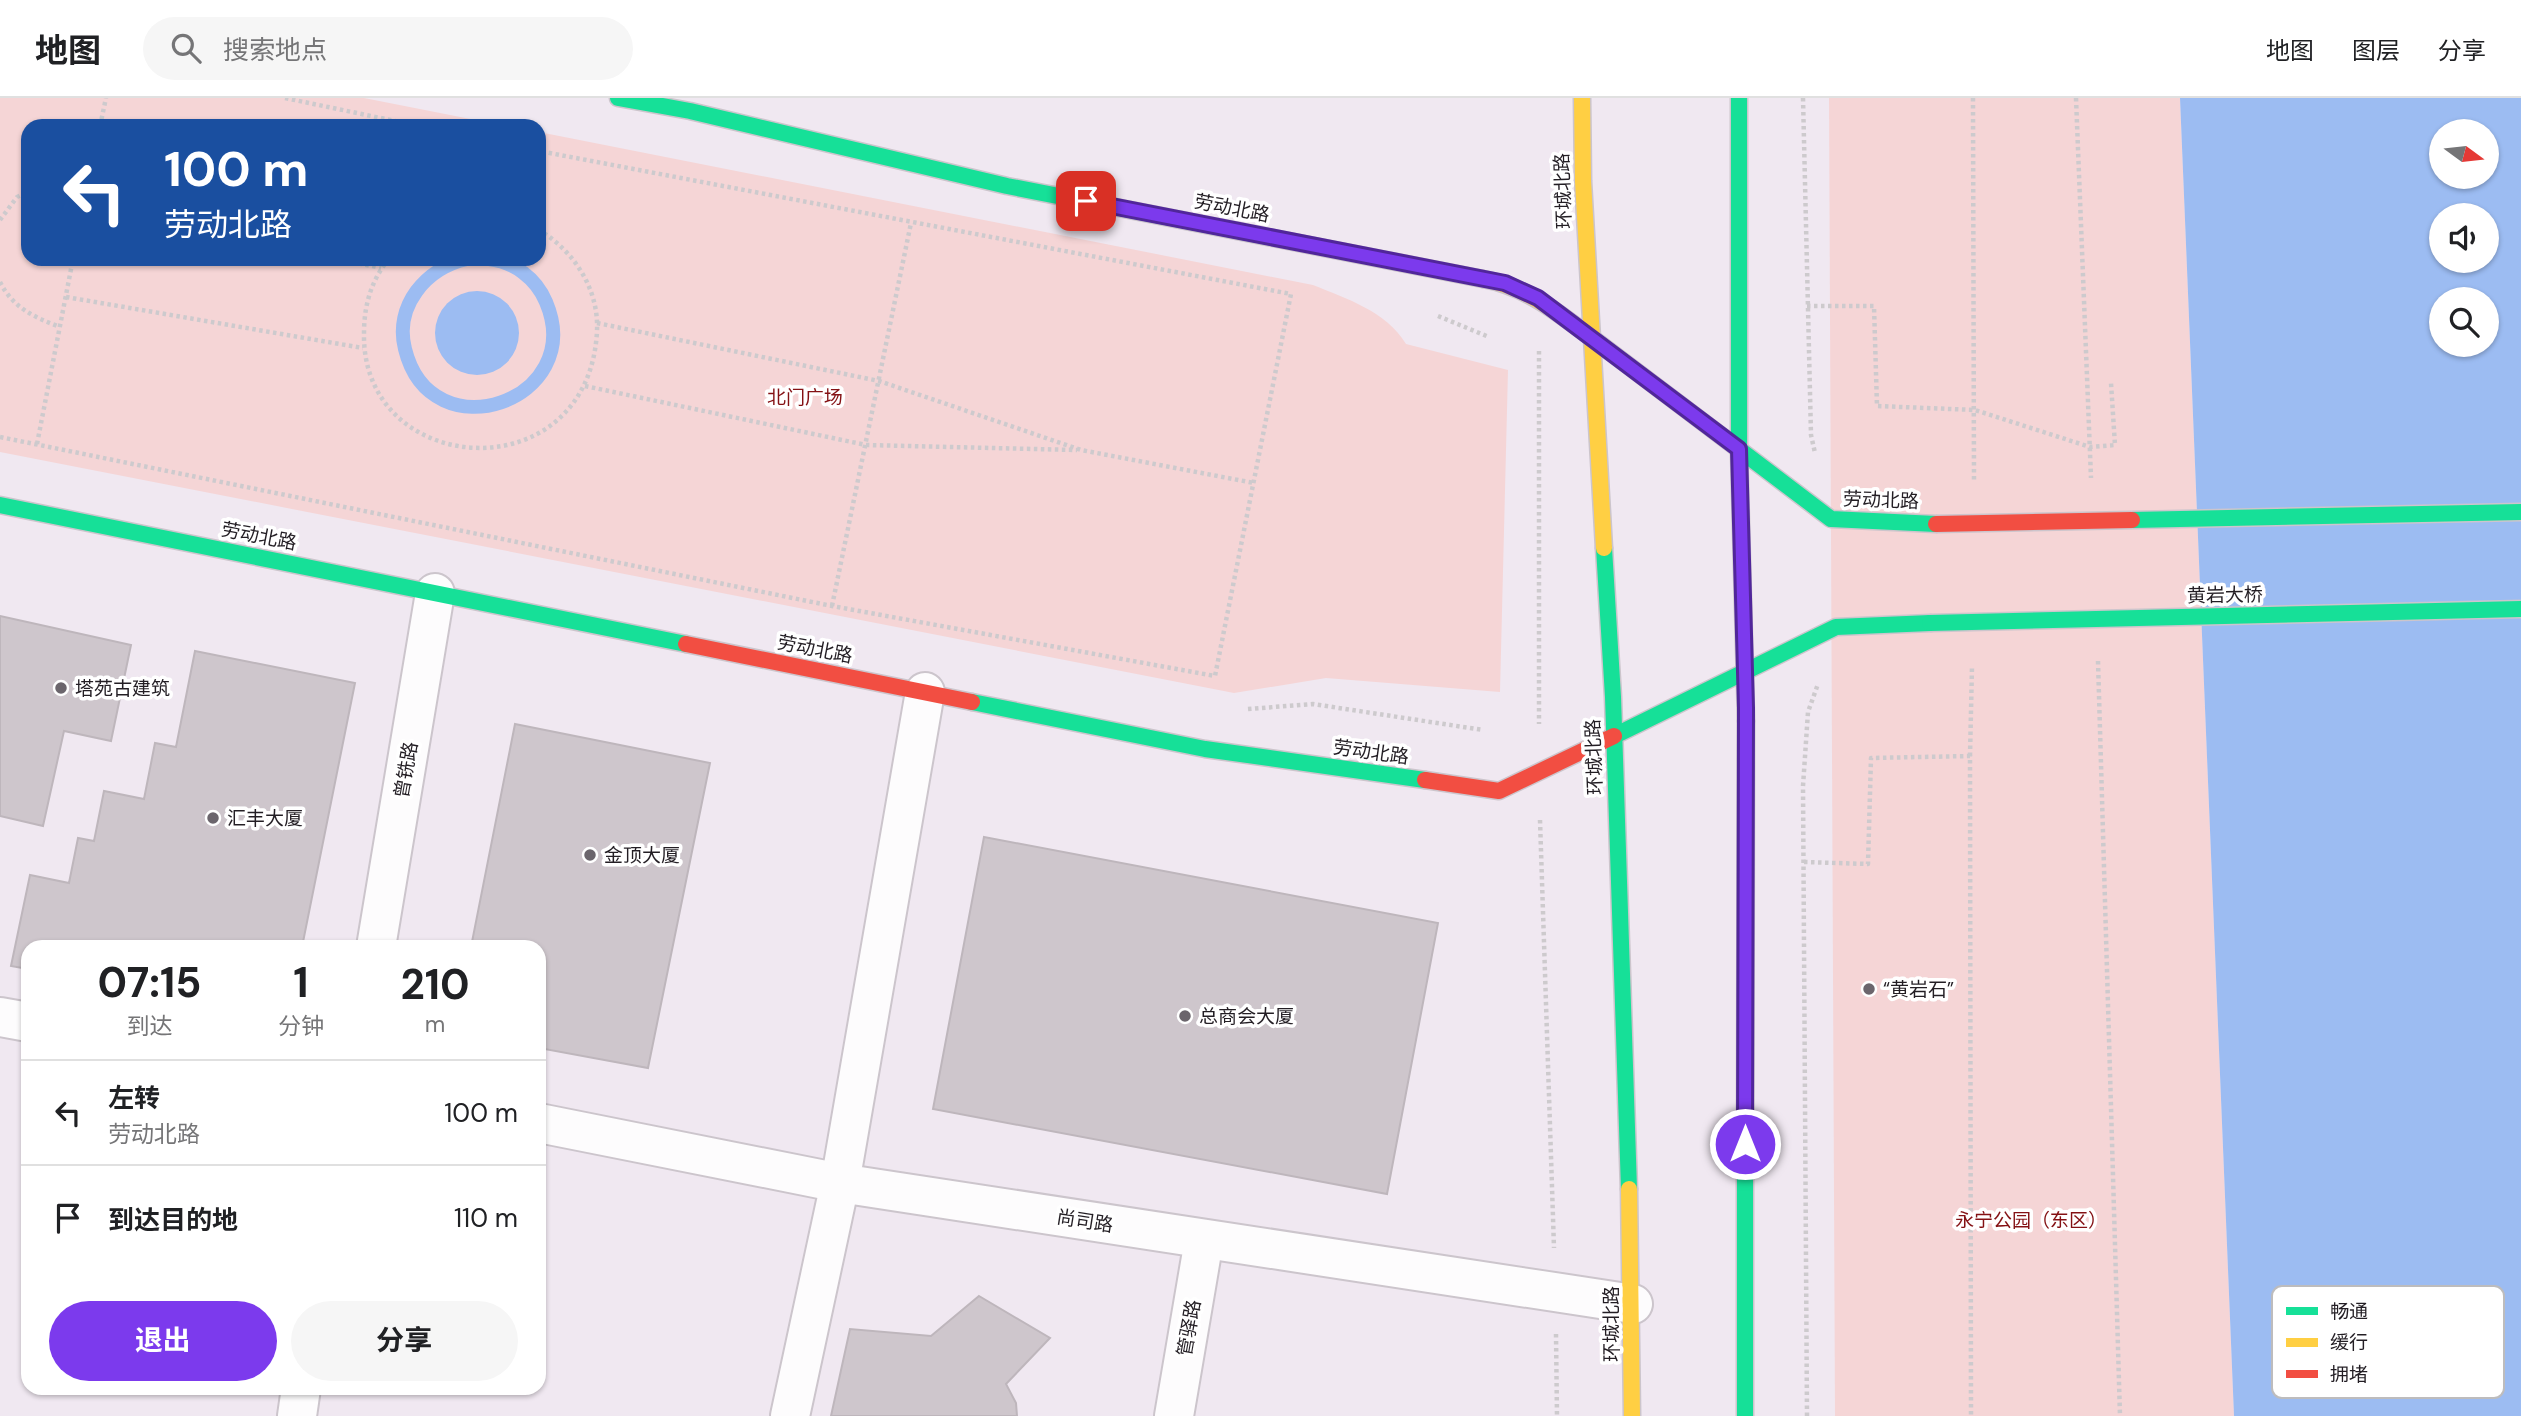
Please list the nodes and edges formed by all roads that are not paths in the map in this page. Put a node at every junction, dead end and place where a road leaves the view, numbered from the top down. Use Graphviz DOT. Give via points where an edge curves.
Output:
graph roads {
  1 [pos="618,98"];
  2 [pos="1582,98"];
  3 [pos="1739,98"];
  4 [pos="1592,338"];
  5 [pos="1739,449"];
  6 [pos="0,505"];
  7 [pos="2521,512"];
  8 [pos="436,593"];
  9 [pos="2521,609"];
  10 [pos="1836,627"];
  11 [pos="1745,672"];
  12 [pos="925,692"];
  13 [pos="1614,736"];
  14 [pos="377,940"];
  15 [pos="0,1017"];
  16 [pos="21,1021"];
  17 [pos="546,1124"];
  18 [pos="840,1183"];
  19 [pos="1204,1240"];
  20 [pos="1633,1304"];
  21 [pos="300,1395"];
  22 [pos="297,1416"];
  23 [pos="790,1416"];
  24 [pos="1174,1416"];
  25 [pos="1632,1416"];
  26 [pos="1745,1416"];
  1 -- 4 [label="main road, 劳动北路" via="1007,186 1505,283 1538,298"];
  2 -- 4 [label="main road, 环城北路"];
  3 -- 5 [label="main road"];
  4 -- 5 [label="main road, 劳动北路"];
  4 -- 13 [label="main road, 环城北路"];
  5 -- 7 [label="main road, 劳动北路, bridge" via="1830,519 1936,524"];
  5 -- 11 [label="main road"];
  6 -- 8 [label="main road, 劳动北路"];
  8 -- 12 [label="main road, 劳动北路"];
  8 -- 14 [label="street, 曾铣路"];
  9 -- 10 [label="main road, 黄岩大桥, bridge"];
  10 -- 11 [label="main road, 劳动北路"];
  11 -- 13 [label="main road, 劳动北路"];
  11 -- 26 [label="main road"];
  12 -- 13 [label="main road, 劳动北路" via="1205,749 1499,791"];
  12 -- 18 [label="street"];
  13 -- 20 [label="main road, 环城北路"];
  15 -- 16 [label="street"];
  17 -- 18 [label="street, 尚司路"];
  18 -- 19 [label="street, 尚司路"];
  18 -- 23 [label="street"];
  19 -- 20 [label="street, 尚司路"];
  19 -- 24 [label="street, 管驿路"];
  20 -- 25 [label="main road, 环城北路"];
  21 -- 22 [label="street"];
}
